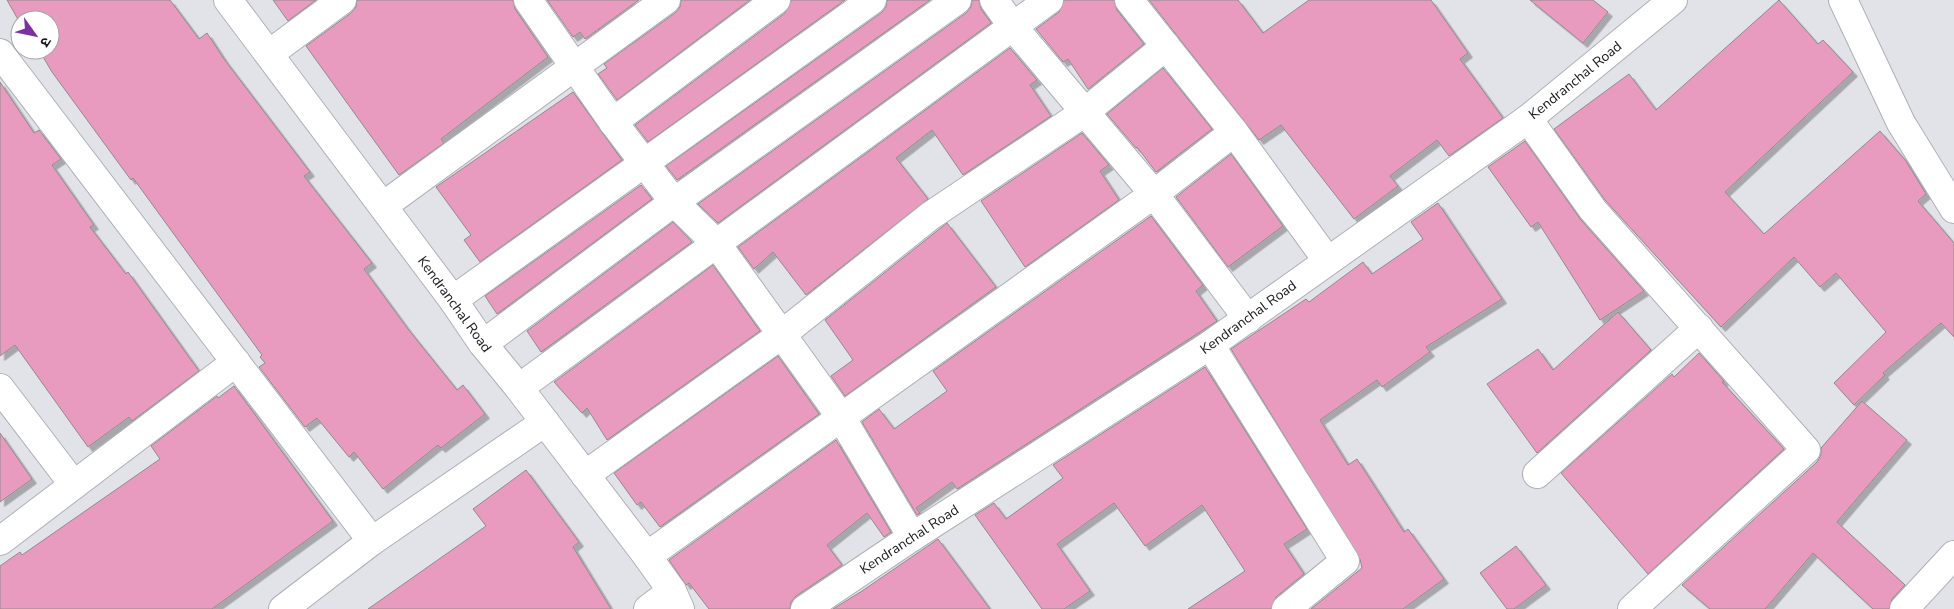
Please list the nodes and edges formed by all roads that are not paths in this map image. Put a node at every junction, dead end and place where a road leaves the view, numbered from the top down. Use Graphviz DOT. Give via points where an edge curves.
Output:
graph roads {
  1 [pos="228,0"];
  2 [pos="342,0"];
  3 [pos="528,0"];
  4 [pos="666,0"];
  5 [pos="776,0"];
  6 [pos="872,0"];
  7 [pos="958,0"];
  8 [pos="994,0"];
  9 [pos="1050,0"];
  10 [pos="1129,0"];
  11 [pos="1673,0"];
  12 [pos="1843,0"];
  13 [pos="1014,28"];
  14 [pos="1166,46"];
  15 [pos="0,53"];
  16 [pos="268,54"];
  17 [pos="576,67"];
  18 [pos="1085,112"];
  19 [pos="1528,119"];
  20 [pos="613,122"];
  21 [pos="1234,132"];
  22 [pos="645,162"];
  23 [pos="1154,194"];
  24 [pos="674,202"];
  25 [pos="383,206"];
  26 [pos="1954,209"];
  27 [pos="716,243"];
  28 [pos="1327,260"];
  29 [pos="453,300"];
  30 [pos="1248,319"];
  31 [pos="1699,328"];
  32 [pos="781,335"];
  33 [pos="483,344"];
  34 [pos="1210,346"];
  35 [pos="236,362"];
  36 [pos="0,388"];
  37 [pos="519,388"];
  38 [pos="841,417"];
  39 [pos="545,422"];
  40 [pos="584,474"];
  41 [pos="1537,474"];
  42 [pos="74,485"];
  43 [pos="912,537"];
  44 [pos="0,541"];
  45 [pos="372,541"];
  46 [pos="1954,555"];
  47 [pos="647,556"];
  48 [pos="676,600"];
  49 [pos="282,609"];
  50 [pos="648,609"];
  51 [pos="805,609"];
  52 [pos="1286,609"];
  53 [pos="1632,609"];
  54 [pos="1904,609"];
  1 -- 16 [label="street, Kendranchal Road"];
  2 -- 16 [label="street"];
  3 -- 17 [label="street"];
  4 -- 17 [label="street"];
  5 -- 20 [label="street"];
  6 -- 22 [label="street"];
  7 -- 24 [label="street"];
  8 -- 13 [label="street"];
  9 -- 13 [label="street"];
  10 -- 14 [label="street"];
  11 -- 19 [label="street, Kendranchal Road"];
  12 -- 26 [label="street" via="1901,123"];
  13 -- 18 [label="street"];
  13 -- 27 [label="street"];
  14 -- 18 [label="street"];
  14 -- 21 [label="street"];
  15 -- 35 [label="street"];
  16 -- 25 [label="street, Kendranchal Road"];
  17 -- 20 [label="street"];
  17 -- 25 [label="street"];
  18 -- 23 [label="street"];
  18 -- 32 [label="street" via="930,216"];
  19 -- 28 [label="street, Kendranchal Road"];
  19 -- 31 [label="street" via="1593,210"];
  20 -- 22 [label="street"];
  21 -- 23 [label="street"];
  21 -- 28 [label="street"];
  22 -- 24 [label="street"];
  22 -- 29 [label="street"];
  23 -- 30 [label="street"];
  23 -- 38 [label="street"];
  24 -- 27 [label="street"];
  24 -- 33 [label="street"];
  25 -- 29 [label="street, Kendranchal Road"];
  27 -- 32 [label="street"];
  27 -- 37 [label="street"];
  28 -- 30 [label="street, Kendranchal Road"];
  29 -- 33 [label="street, Kendranchal Road"];
  30 -- 34 [label="street, Kendranchal Road"];
  31 -- 41 [label="street"];
  31 -- 53 [label="street" via="1806,450"];
  32 -- 38 [label="street"];
  32 -- 40 [label="street"];
  33 -- 37 [label="street, Kendranchal Road"];
  34 -- 43 [label="street, Kendranchal Road"];
  34 -- 52 [label="street" via="1346,561"];
  35 -- 42 [label="street"];
  35 -- 45 [label="street"];
  36 -- 42 [label="street"];
  37 -- 39 [label="street, Kendranchal Road"];
  38 -- 43 [label="street"];
  38 -- 47 [label="street"];
  39 -- 40 [label="street, Kendranchal Road"];
  39 -- 45 [label="street"];
  40 -- 47 [label="street, Kendranchal Road"];
  42 -- 44 [label="street"];
  43 -- 51 [label="street, Kendranchal Road"];
  45 -- 49 [label="street"];
  46 -- 54 [label="street"];
  47 -- 48 [label="street, Kendranchal Road"];
  48 -- 50 [label="street"];
}
